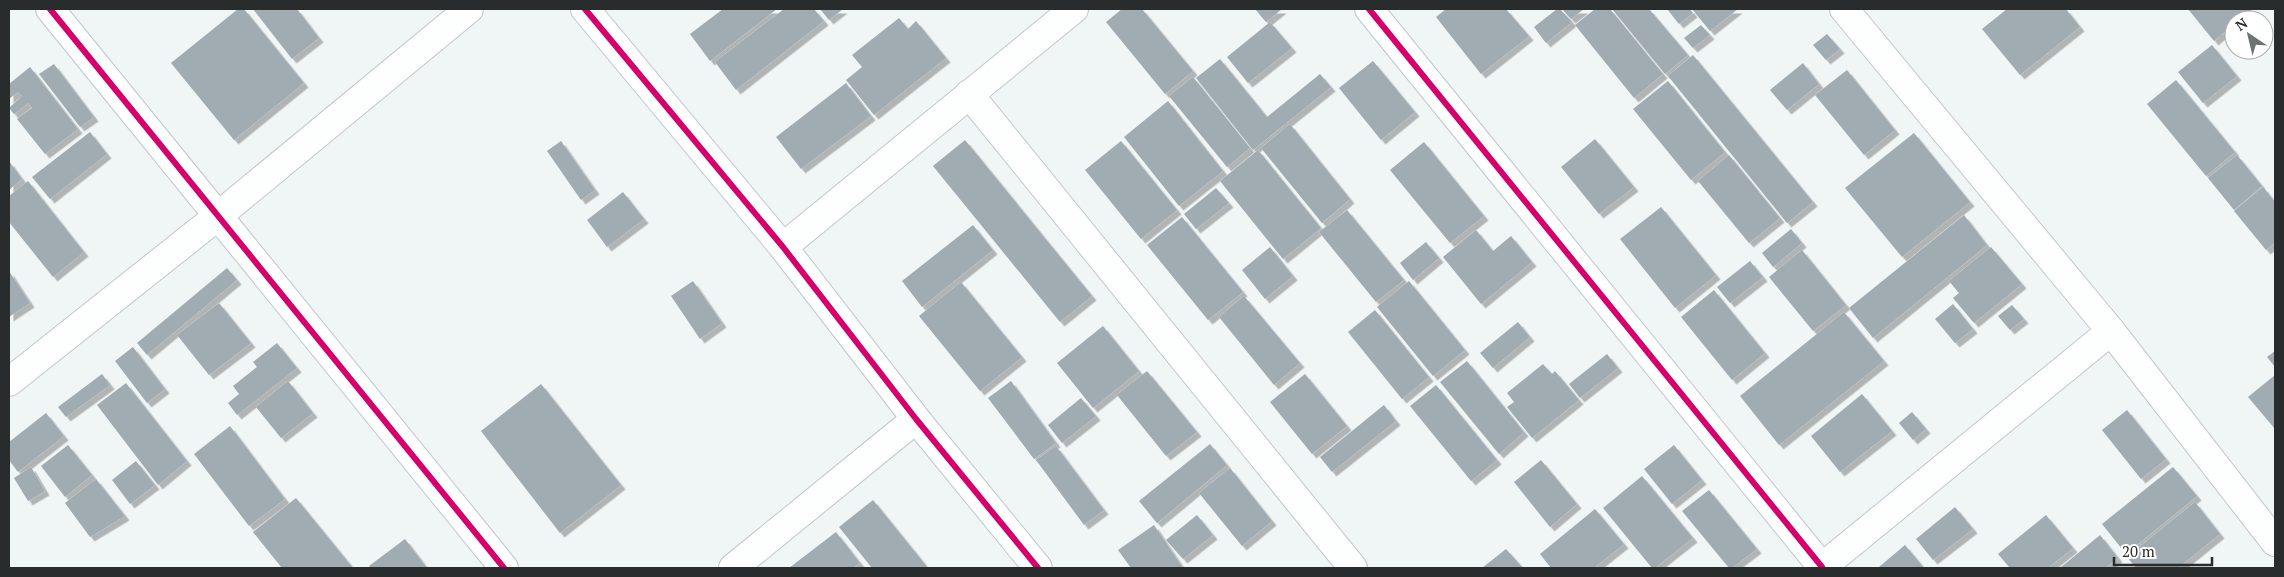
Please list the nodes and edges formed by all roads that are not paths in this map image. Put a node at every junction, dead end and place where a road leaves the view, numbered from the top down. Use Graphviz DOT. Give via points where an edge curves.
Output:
graph roads {
  1 [pos="50,9"];
  2 [pos="469,9"];
  3 [pos="585,9"];
  4 [pos="1074,9"];
  5 [pos="1370,9"];
  6 [pos="1858,13"];
  7 [pos="969,94"];
  8 [pos="218,216"];
  9 [pos="783,247"];
  10 [pos="2111,331"];
  11 [pos="9,382"];
  12 [pos="916,419"];
  13 [pos="2275,542"];
  14 [pos="504,568"];
  15 [pos="733,568"];
  16 [pos="1038,568"];
  17 [pos="1353,568"];
  18 [pos="1821,568"];
  1 -- 8 [label="street"];
  2 -- 8 [label="street"];
  3 -- 9 [label="street"];
  4 -- 7 [label="street"];
  5 -- 18 [label="street"];
  6 -- 10 [label="street"];
  7 -- 9 [label="street"];
  7 -- 17 [label="street"];
  8 -- 11 [label="street"];
  8 -- 14 [label="street"];
  9 -- 12 [label="street"];
  10 -- 13 [label="street"];
  10 -- 18 [label="street"];
  12 -- 15 [label="street"];
  12 -- 16 [label="street"];
}
